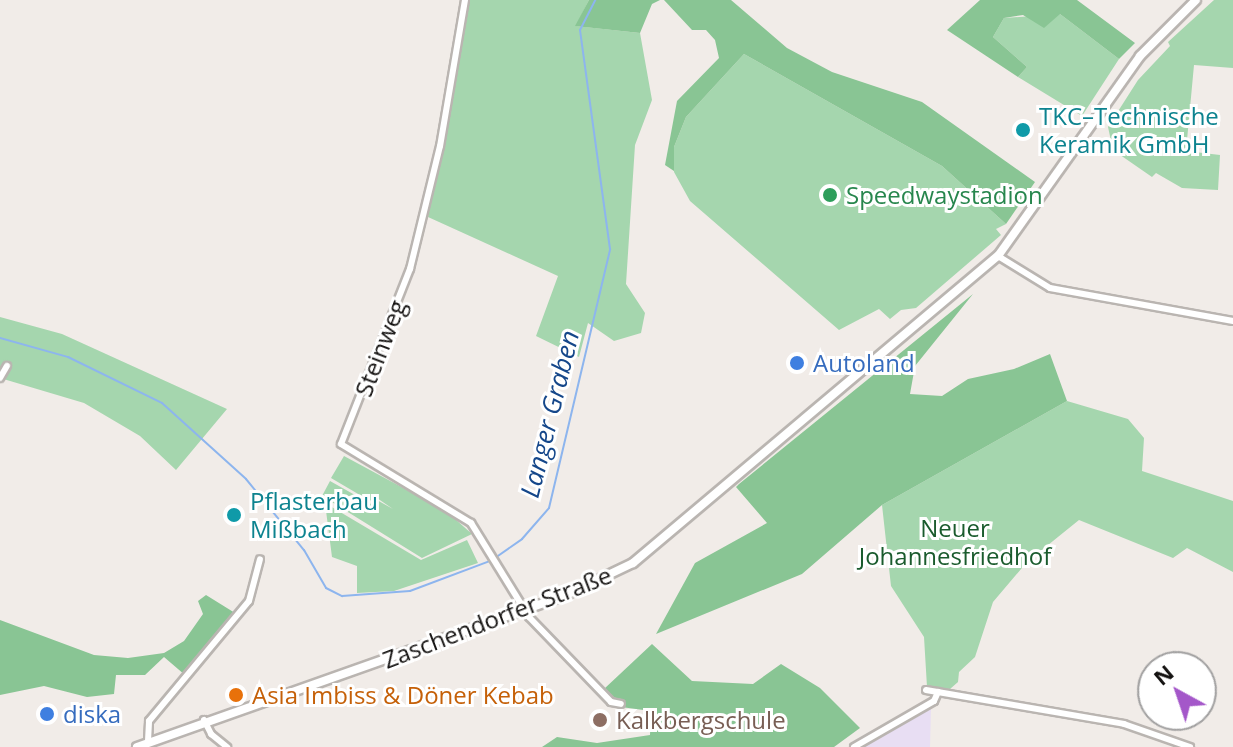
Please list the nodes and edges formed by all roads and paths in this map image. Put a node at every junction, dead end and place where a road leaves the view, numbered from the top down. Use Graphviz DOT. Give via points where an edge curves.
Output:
graph roads {
  1 [pos="465,0"];
  2 [pos="1196,0"];
  3 [pos="998,256"];
  4 [pos="1233,321"];
  5 [pos="7,366"];
  6 [pos="0,378"];
  7 [pos="260,559"];
  8 [pos="523,610"];
  9 [pos="926,690"];
  10 [pos="938,692"];
  11 [pos="621,704"];
  12 [pos="204,720"];
  13 [pos="148,741"];
  14 [pos="137,747"];
  15 [pos="227,747"];
  16 [pos="854,747"];
  17 [pos="1190,747"];
  1 -- 8 [label="street, Steinweg" via="440,146 410,269 341,444 464,518 489,548"];
  2 -- 3 [label="street, Zaschendorfer Straße" via="1140,56"];
  3 -- 4 [label="street" via="1034,282"];
  3 -- 8 [label="street, Zaschendorfer Straße" via="653,548 594,584"];
  5 -- 6 [label="street"];
  7 -- 13 [label="street" via="249,601 149,721"];
  8 -- 11 [label="street, Steinweg" via="611,702"];
  8 -- 12 [label="street, Zaschendorfer Straße"];
  9 -- 10 [label="street"];
  10 -- 16 [label="street" via="934,701"];
  10 -- 17 [label="street" via="1124,724"];
  12 -- 13 [label="street, Zaschendorfer Straße"];
  12 -- 15 [label="street" via="208,731"];
  13 -- 14 [label="street, Zaschendorfer Straße"];
}
